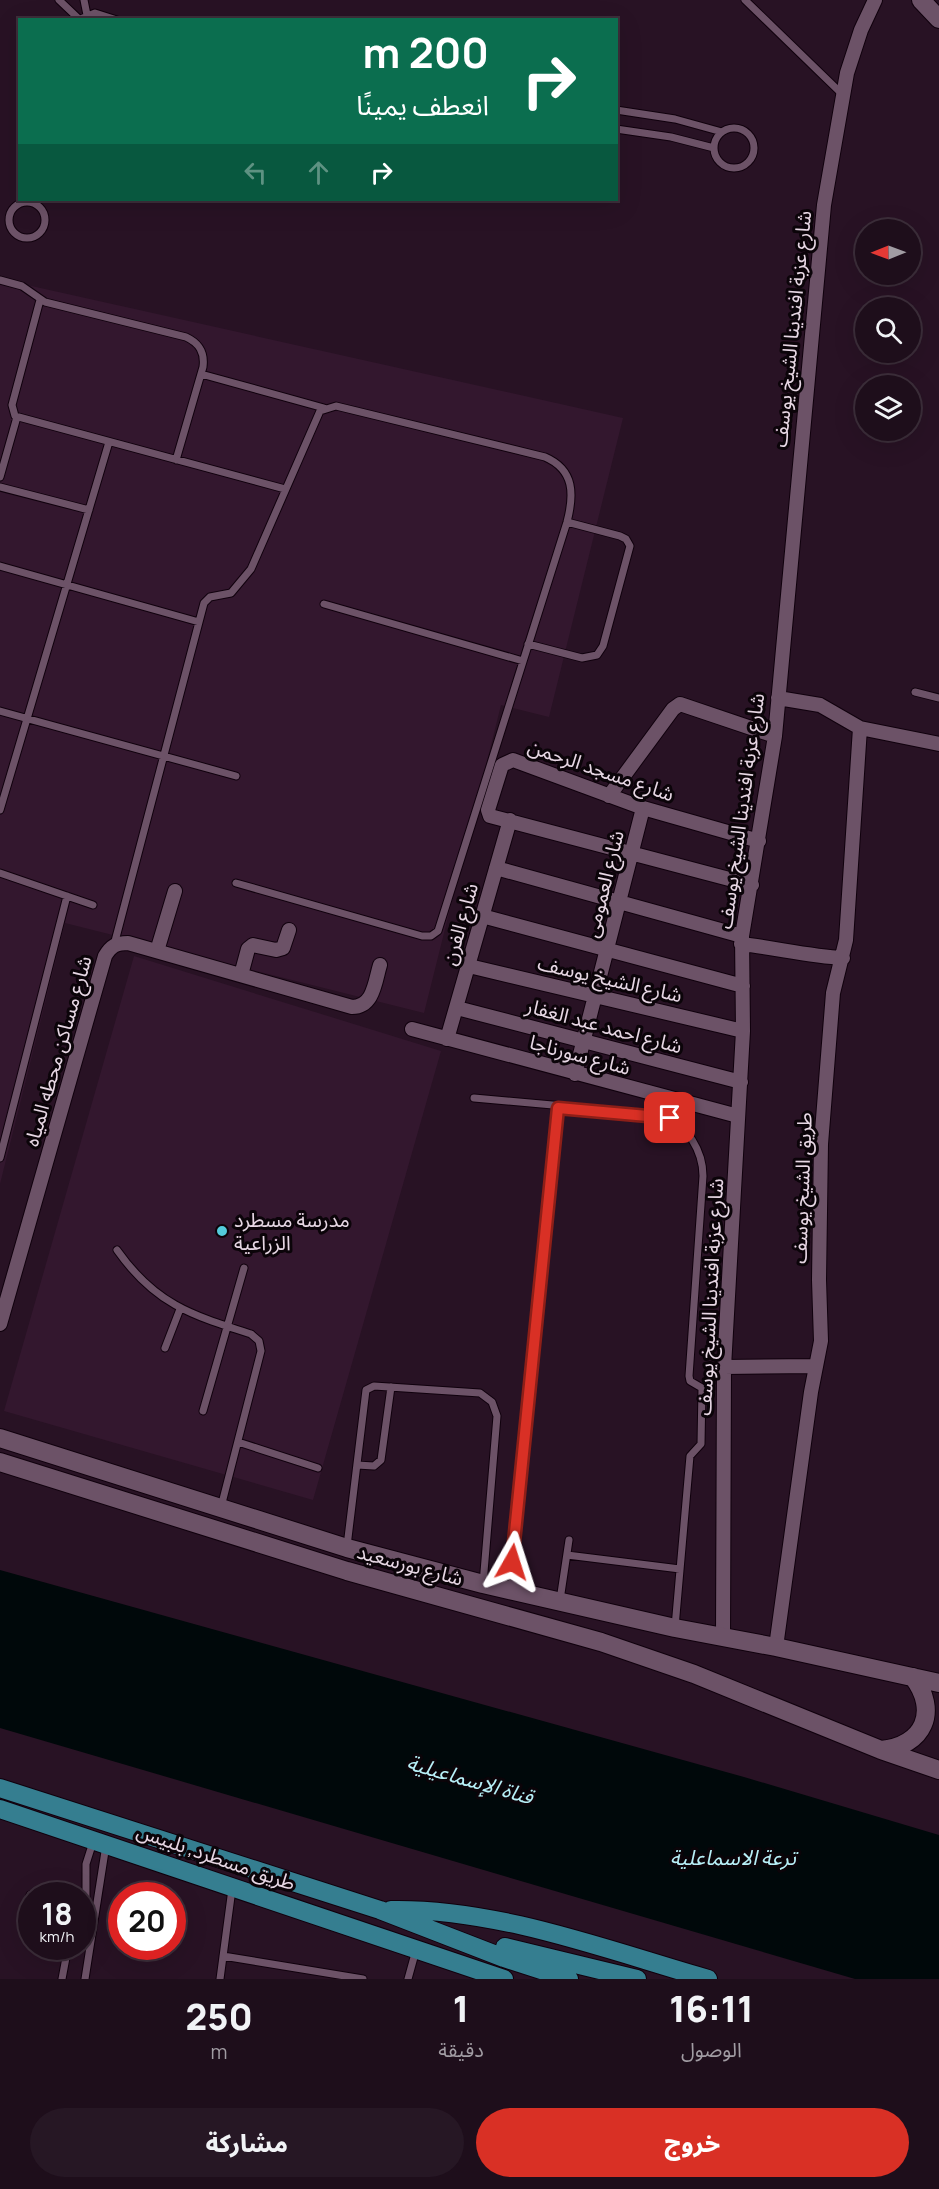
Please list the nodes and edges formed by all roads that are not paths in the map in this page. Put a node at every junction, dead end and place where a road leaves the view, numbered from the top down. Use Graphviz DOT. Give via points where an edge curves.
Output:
graph roads {
  1 [pos="59,0"];
  2 [pos="84,0"];
  3 [pos="744,0"];
  4 [pos="875,0"];
  5 [pos="921,0"];
  6 [pos="87,15"];
  7 [pos="77,18"];
  8 [pos="80,18"];
  9 [pos="113,18"];
  10 [pos="939,19"];
  11 [pos="844,96"];
  12 [pos="618,110"];
  13 [pos="618,129"];
  14 [pos="722,132"];
  15 [pos="714,148"];
  16 [pos="24,201"];
  17 [pos="28,201"];
  18 [pos="0,280"];
  19 [pos="40,300"];
  20 [pos="201,374"];
  21 [pos="324,408"];
  22 [pos="18,417"];
  23 [pos="109,442"];
  24 [pos="176,460"];
  25 [pos="0,477"];
  26 [pos="0,487"];
  27 [pos="285,489"];
  28 [pos="89,510"];
  29 [pos="567,522"];
  30 [pos="0,566"];
  31 [pos="67,585"];
  32 [pos="324,604"];
  33 [pos="198,622"];
  34 [pos="528,644"];
  35 [pos="523,661"];
  36 [pos="915,692"];
  37 [pos="778,698"];
  38 [pos="939,698"];
  39 [pos="0,711"];
  40 [pos="27,718"];
  41 [pos="860,728"];
  42 [pos="775,736"];
  43 [pos="939,744"];
  44 [pos="162,756"];
  45 [pos="236,776"];
  46 [pos="609,796"];
  47 [pos="643,808"];
  48 [pos="0,810"];
  49 [pos="510,820"];
  50 [pos="759,841"];
  51 [pos="632,853"];
  52 [pos="496,868"];
  53 [pos="0,873"];
  54 [pos="236,883"];
  55 [pos="752,885"];
  56 [pos="176,891"];
  57 [pos="68,896"];
  58 [pos="619,902"];
  59 [pos="93,905"];
  60 [pos="482,916"];
  61 [pos="289,930"];
  62 [pos="742,940"];
  63 [pos="114,945"];
  64 [pos="607,950"];
  65 [pos="157,951"];
  66 [pos="843,958"];
  67 [pos="380,965"];
  68 [pos="469,966"];
  69 [pos="241,975"];
  70 [pos="743,986"];
  71 [pos="595,995"];
  72 [pos="457,1008"];
  73 [pos="412,1029"];
  74 [pos="743,1031"];
  75 [pos="447,1039"];
  76 [pos="584,1041"];
  77 [pos="575,1074"];
  78 [pos="741,1082"];
  79 [pos="474,1098"];
  80 [pos="558,1108"];
  81 [pos="738,1116"];
  82 [pos="0,1158"];
  83 [pos="117,1250"];
  84 [pos="244,1268"];
  85 [pos="180,1309"];
  86 [pos="0,1324"];
  87 [pos="227,1326"];
  88 [pos="165,1348"];
  89 [pos="816,1366"];
  90 [pos="724,1367"];
  91 [pos="391,1387"];
  92 [pos="203,1411"];
  93 [pos="0,1438"];
  94 [pos="238,1442"];
  95 [pos="0,1462"];
  96 [pos="357,1464"];
  97 [pos="318,1468"];
  98 [pos="221,1508"];
  99 [pos="569,1540"];
  100 [pos="347,1548"];
  101 [pos="567,1555"];
  102 [pos="680,1569"];
  103 [pos="483,1584"];
  104 [pos="512,1590"];
  105 [pos="560,1601"];
  106 [pos="675,1628"];
  107 [pos="723,1637"];
  108 [pos="776,1647"];
  109 [pos="913,1677"];
  110 [pos="939,1683"];
  111 [pos="881,1750"];
  112 [pos="939,1770"];
  113 [pos="0,1788"];
  114 [pos="0,1809"];
  115 [pos="100,1841"];
  116 [pos="85,1882"];
  117 [pos="233,1886"];
  118 [pos="96,1900"];
  119 [pos="380,1910"];
  120 [pos="467,1942"];
  121 [pos="416,1950"];
  122 [pos="223,1956"];
  123 [pos="66,1960"];
  124 [pos="88,1960"];
  125 [pos="526,1972"];
  126 [pos="62,1979"];
  127 [pos="85,1979"];
  128 [pos="220,1979"];
  129 [pos="363,1979"];
  130 [pos="408,1979"];
  131 [pos="504,1979"];
  132 [pos="569,1979"];
  133 [pos="637,1979"];
  134 [pos="708,1979"];
  1 -- 7 [label="lane"];
  2 -- 6 [label="lane"];
  3 -- 11 [label="lane"];
  4 -- 11 [label="street, شارع عزبة افندينا الشيخ يوسف" via="853,51"];
  5 -- 10 [label="main road"];
  6 -- 8 [label="lane"];
  6 -- 9 [label="lane"];
  11 -- 37 [label="street, شارع عزبة افندينا الشيخ يوسف" via="818,257"];
  12 -- 14 [label="lane" via="675,119"];
  13 -- 15 [label="lane"];
  14 -- 15 [label="lane"];
  14 -- 15 [label="lane" via="734,128 746,131 754,142 754,154 741,168 729,168 718,160"];
  16 -- 17 [label="lane" via="10,211 9,224 16,235 28,239 44,229 45,216 38,205"];
  18 -- 19 [label="lane" via="22,286"];
  19 -- 20 [label="lane" via="192,340 204,356"];
  19 -- 22 [label="lane" via="12,405 13,414"];
  20 -- 21 [label="lane"];
  20 -- 24 [label="lane"];
  21 -- 27 [label="lane" via="316,416"];
  21 -- 29 [label="lane" via="336,406 553,460 565,471 572,486"];
  22 -- 23 [label="lane"];
  22 -- 25 [label="lane"];
  23 -- 24 [label="lane"];
  23 -- 28 [label="lane"];
  24 -- 27 [label="lane"];
  26 -- 28 [label="lane"];
  27 -- 33 [label="lane" via="245,579 231,593 207,600"];
  28 -- 31 [label="lane"];
  29 -- 34 [label="lane"];
  29 -- 34 [label="lane" via="620,536 630,546 603,646 597,655 582,658"];
  30 -- 31 [label="lane"];
  31 -- 33 [label="lane"];
  31 -- 40 [label="lane"];
  32 -- 35 [label="lane"];
  33 -- 44 [label="lane"];
  34 -- 35 [label="lane"];
  35 -- 54 [label="lane" via="441,927 435,934 422,936"];
  36 -- 38 [label="lane"];
  37 -- 41 [label="street" via="820,705"];
  37 -- 42 [label="street, شارع عزبة افندينا الشيخ يوسف"];
  39 -- 40 [label="lane"];
  40 -- 44 [label="lane"];
  40 -- 48 [label="lane"];
  41 -- 43 [label="street"];
  41 -- 66 [label="street, طريق الشيخ يوسف"];
  42 -- 46 [label="street" via="680,704"];
  42 -- 50 [label="street, شارع عزبة افندينا الشيخ يوسف"];
  44 -- 45 [label="lane"];
  44 -- 63 [label="lane"];
  46 -- 47 [label="street, شارع مسجد الرحمن"];
  46 -- 49 [label="street, شارع مسجد الرحمن" via="508,760 502,765 488,813"];
  47 -- 50 [label="street, شارع مسجد الرحمن"];
  47 -- 51 [label="street, شارع العمومى"];
  49 -- 51 [label="street"];
  49 -- 52 [label="street, شارع الفرن"];
  50 -- 55 [label="street, شارع عزبة افندينا الشيخ يوسف"];
  51 -- 55 [label="street"];
  51 -- 58 [label="street, شارع العمومى"];
  52 -- 58 [label="street"];
  52 -- 60 [label="street, شارع الفرن"];
  53 -- 57 [label="lane"];
  55 -- 62 [label="street, شارع عزبة افندينا الشيخ يوسف"];
  56 -- 65 [label="street"];
  57 -- 59 [label="lane"];
  57 -- 82 [label="lane"];
  58 -- 62 [label="street"];
  58 -- 64 [label="street, شارع العمومى"];
  60 -- 64 [label="street"];
  60 -- 68 [label="street, شارع الفرن"];
  61 -- 69 [label="street" via="282,948 254,945 248,949"];
  62 -- 66 [label="street" via="809,956"];
  62 -- 70 [label="street, شارع عزبة افندينا الشيخ يوسف"];
  63 -- 65 [label="street, شارع مساكن محطه المياه" via="128,943"];
  63 -- 86 [label="street, شارع مساكن محطه المياه" via="105,956"];
  64 -- 70 [label="street"];
  64 -- 71 [label="street, شارع العمومى"];
  65 -- 69 [label="street, شارع مساكن محطه المياه"];
  66 -- 89 [label="street, طريق الشيخ يوسف" via="833,993 821,1144 821,1341"];
  67 -- 69 [label="street, شارع مساكن محطه المياه" via="371,997 358,1007"];
  68 -- 71 [label="street, شارع الشيخ يوسف"];
  68 -- 72 [label="street, شارع الفرن"];
  70 -- 74 [label="street, شارع عزبة افندينا الشيخ يوسف"];
  71 -- 74 [label="street, شارع الشيخ يوسف"];
  71 -- 76 [label="street, شارع العمومى"];
  72 -- 75 [label="street, شارع الفرن"];
  72 -- 76 [label="street, شارع احمد عبد الغفار"];
  73 -- 75 [label="street, شارع سورناجا"];
  74 -- 78 [label="street, شارع عزبة افندينا الشيخ يوسف"];
  75 -- 77 [label="street, شارع سورناجا"];
  76 -- 77 [label="street, شارع العمومى"];
  76 -- 78 [label="street, شارع احمد عبد الغفار"];
  77 -- 81 [label="street, شارع سورناجا"];
  78 -- 81 [label="street, شارع عزبة افندينا الشيخ يوسف"];
  79 -- 80 [label="lane"];
  80 -- 102 [label="lane" via="664,1115 685,1131 702,1162 689,1376 702,1388 701,1444 690,1456"];
  80 -- 104 [label="lane"];
  81 -- 90 [label="street, شارع عزبة افندينا الشيخ يوسف"];
  83 -- 85 [label="lane" via="145,1284"];
  84 -- 87 [label="lane"];
  85 -- 87 [label="lane"];
  85 -- 88 [label="lane"];
  87 -- 92 [label="lane"];
  87 -- 94 [label="lane" via="251,1334 261,1346"];
  89 -- 90 [label="street"];
  89 -- 108 [label="street, طريق الشيخ يوسف"];
  90 -- 107 [label="street, شارع عزبة افندينا الشيخ يوسف"];
  91 -- 96 [label="lane" via="381,1460 374,1466"];
  91 -- 96 [label="lane" via="371,1386 366,1390"];
  91 -- 103 [label="lane" via="476,1392 495,1406"];
  93 -- 98 [label="main road, شارع بورسعيد"];
  94 -- 97 [label="lane"];
  94 -- 98 [label="lane"];
  95 -- 111 [label="main road, شارع بورسعيد" via="357,1574 601,1642 694,1674"];
  96 -- 100 [label="lane"];
  98 -- 100 [label="main road, شارع بورسعيد"];
  99 -- 101 [label="lane"];
  100 -- 103 [label="main road, شارع بورسعيد"];
  101 -- 102 [label="lane"];
  101 -- 105 [label="lane"];
  102 -- 106 [label="lane"];
  103 -- 104 [label="main road, شارع بورسعيد"];
  104 -- 105 [label="main road, شارع بورسعيد"];
  105 -- 106 [label="main road, شارع بورسعيد"];
  106 -- 107 [label="main road, شارع بورسعيد"];
  107 -- 108 [label="main road, شارع بورسعيد"];
  108 -- 109 [label="main road, شارع بورسعيد"];
  109 -- 110 [label="main road, شارع بورسعيد"];
  109 -- 111 [label="main road" via="926,1703 920,1731 896,1749"];
  111 -- 112 [label="main road, شارع بورسعيد"];
  113 -- 119 [label="main road, طريق مسطرد, بلبيس"];
  114 -- 115 [label="main road, طريق مسطرد, بلبيس"];
  115 -- 116 [label="lane" via="86,1864"];
  115 -- 117 [label="main road, طريق مسطرد, بلبيس"];
  115 -- 118 [label="lane"];
  117 -- 121 [label="main road, طريق مسطرد, بلبيس"];
  117 -- 122 [label="lane"];
  119 -- 120 [label="main road"];
  119 -- 134 [label="main road" via="449,1913 535,1929"];
  120 -- 125 [label="main road"];
  120 -- 133 [label="main road" via="510,1948"];
  121 -- 130 [label="lane"];
  121 -- 131 [label="main road, طريق مسطرد, بلبيس"];
  122 -- 128 [label="lane"];
  122 -- 129 [label="lane"];
  123 -- 126 [label="lane"];
  124 -- 127 [label="lane"];
  125 -- 132 [label="main road"];
}
